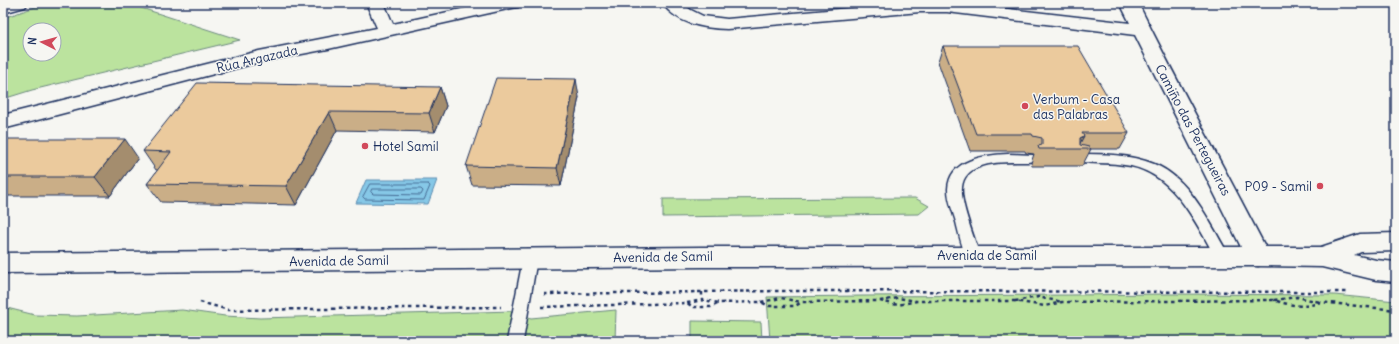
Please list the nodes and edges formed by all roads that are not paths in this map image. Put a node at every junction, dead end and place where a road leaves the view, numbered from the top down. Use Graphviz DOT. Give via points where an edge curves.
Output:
graph roads {
  1 [pos="19,3"];
  2 [pos="375,3"];
  3 [pos="512,3"];
  4 [pos="671,3"];
  5 [pos="1130,3"];
  6 [pos="3,8"];
  7 [pos="1141,30"];
  8 [pos="387,31"];
  9 [pos="3,122"];
  10 [pos="1028,158"];
  11 [pos="1078,158"];
  12 [pos="1396,242"];
  13 [pos="973,256"];
  14 [pos="1222,256"];
  15 [pos="1258,256"];
  16 [pos="1322,257"];
  17 [pos="530,259"];
  18 [pos="3,263"];
  19 [pos="1389,272"];
  20 [pos="515,341"];
  1 -- 6 [label="street"];
  2 -- 8 [label="street"];
  3 -- 8 [label="street, Rúa Argazada"];
  4 -- 7 [label="street" via="684,16 704,22 727,24 920,7 948,7"];
  5 -- 7 [label="street, Camiño das Pertegueiras"];
  7 -- 15 [label="street, Camiño das Pertegueiras"];
  8 -- 9 [label="street, Rúa Argazada" via="249,60"];
  10 -- 13 [label="lane" via="989,159 971,164 960,173 955,187"];
  11 -- 14 [label="lane" via="1129,161 1151,167 1166,177 1179,189"];
  12 -- 16 [label="street, Avenida de Samil" via="1360,243"];
  13 -- 14 [label="street, Avenida de Samil"];
  13 -- 17 [label="street, Avenida de Samil"];
  14 -- 15 [label="street, Avenida de Samil"];
  15 -- 16 [label="street, Avenida de Samil"];
  16 -- 19 [label="street, Avenida de Samil"];
  17 -- 18 [label="street, Avenida de Samil"];
  17 -- 20 [label="lane"];
}
